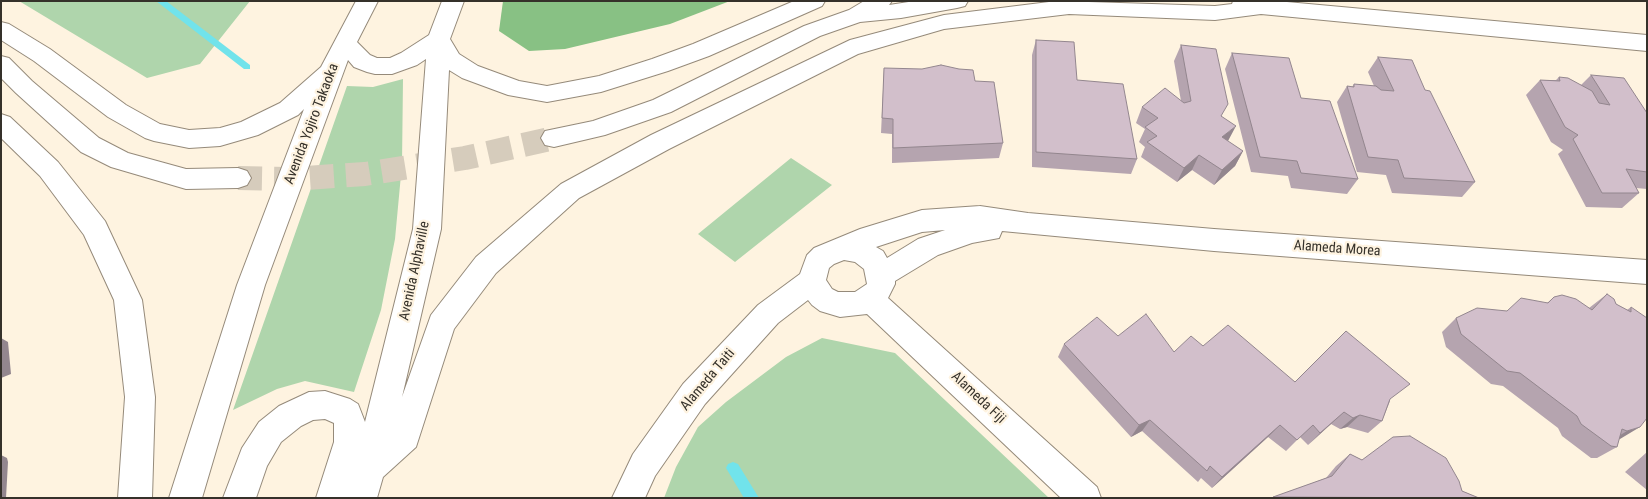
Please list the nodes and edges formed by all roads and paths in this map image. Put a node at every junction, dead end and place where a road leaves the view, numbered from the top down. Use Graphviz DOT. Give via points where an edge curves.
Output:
graph roads {
  1 [pos="367,1"];
  2 [pos="452,1"];
  3 [pos="814,1"];
  4 [pos="881,1"];
  5 [pos="957,1"];
  6 [pos="1234,1"];
  7 [pos="1261,7"];
  8 [pos="857,15"];
  9 [pos="1,29"];
  10 [pos="440,39"];
  11 [pos="1647,43"];
  12 [pos="346,44"];
  13 [pos="1,64"];
  14 [pos="331,70"];
  15 [pos="1,76"];
  16 [pos="24,86"];
  17 [pos="1,123"];
  18 [pos="554,138"];
  19 [pos="238,178"];
  20 [pos="1028,224"];
  21 [pos="844,249"];
  22 [pos="1644,274"];
  23 [pos="812,280"];
  24 [pos="876,287"];
  25 [pos="365,483"];
  26 [pos="135,498"];
  27 [pos="185,498"];
  28 [pos="239,498"];
  29 [pos="332,498"];
  30 [pos="628,498"];
  31 [pos="1085,498"];
  1 -- 12 [label="main road, Avenida Yojiro Takaoka"];
  2 -- 10 [label="main road"];
  3 -- 10 [label="main road" via="660,65 601,84 547,94 516,89 470,72 451,60"];
  4 -- 8 [label="main road"];
  5 -- 8 [label="main road"];
  6 -- 7 [label="main road"];
  7 -- 11 [label="main road"];
  7 -- 25 [label="main road" via="1215,13 1069,7 944,22 850,48 660,142 570,192 486,265 441,324 405,437"];
  8 -- 18 [label="main road" via="812,31 662,106 596,129"];
  9 -- 14 [label="main road" via="132,120 154,132 189,139 220,137 248,129 281,113"];
  10 -- 12 [label="main road" via="392,66 375,66 362,61"];
  10 -- 25 [label="main road, Avenida Alphaville" via="426,229"];
  12 -- 14 [label="main road, Avenida Yojiro Takaoka"];
  13 -- 16 [label="main road"];
  14 -- 27 [label="main road, Avenida Yojiro Takaoka" via="251,286"];
  15 -- 16 [label="main road"];
  16 -- 19 [label="main road" via="90,145 120,160 186,179"];
  17 -- 26 [label="main road" via="49,169 95,229 128,300 140,397"];
  20 -- 21 [label="main road, Alameda Morea" via="980,217 922,222 870,237"];
  20 -- 22 [label="main road, Alameda Morea"];
  20 -- 24 [label="main road, Alameda Morea" via="971,232 928,247"];
  21 -- 23 [label="main road" via="824,256 817,263"];
  21 -- 24 [label="main road" via="855,250 873,259"];
  23 -- 24 [label="main road" via="822,297 840,305 861,304"];
  23 -- 30 [label="main road, Alameda Taiti" via="768,314 694,394 644,465"];
  24 -- 31 [label="main road, Alameda Fiji"];
  28 -- 29 [label="main road" via="253,459 270,432 309,406 325,406 346,414 351,426 350,442"];
}
